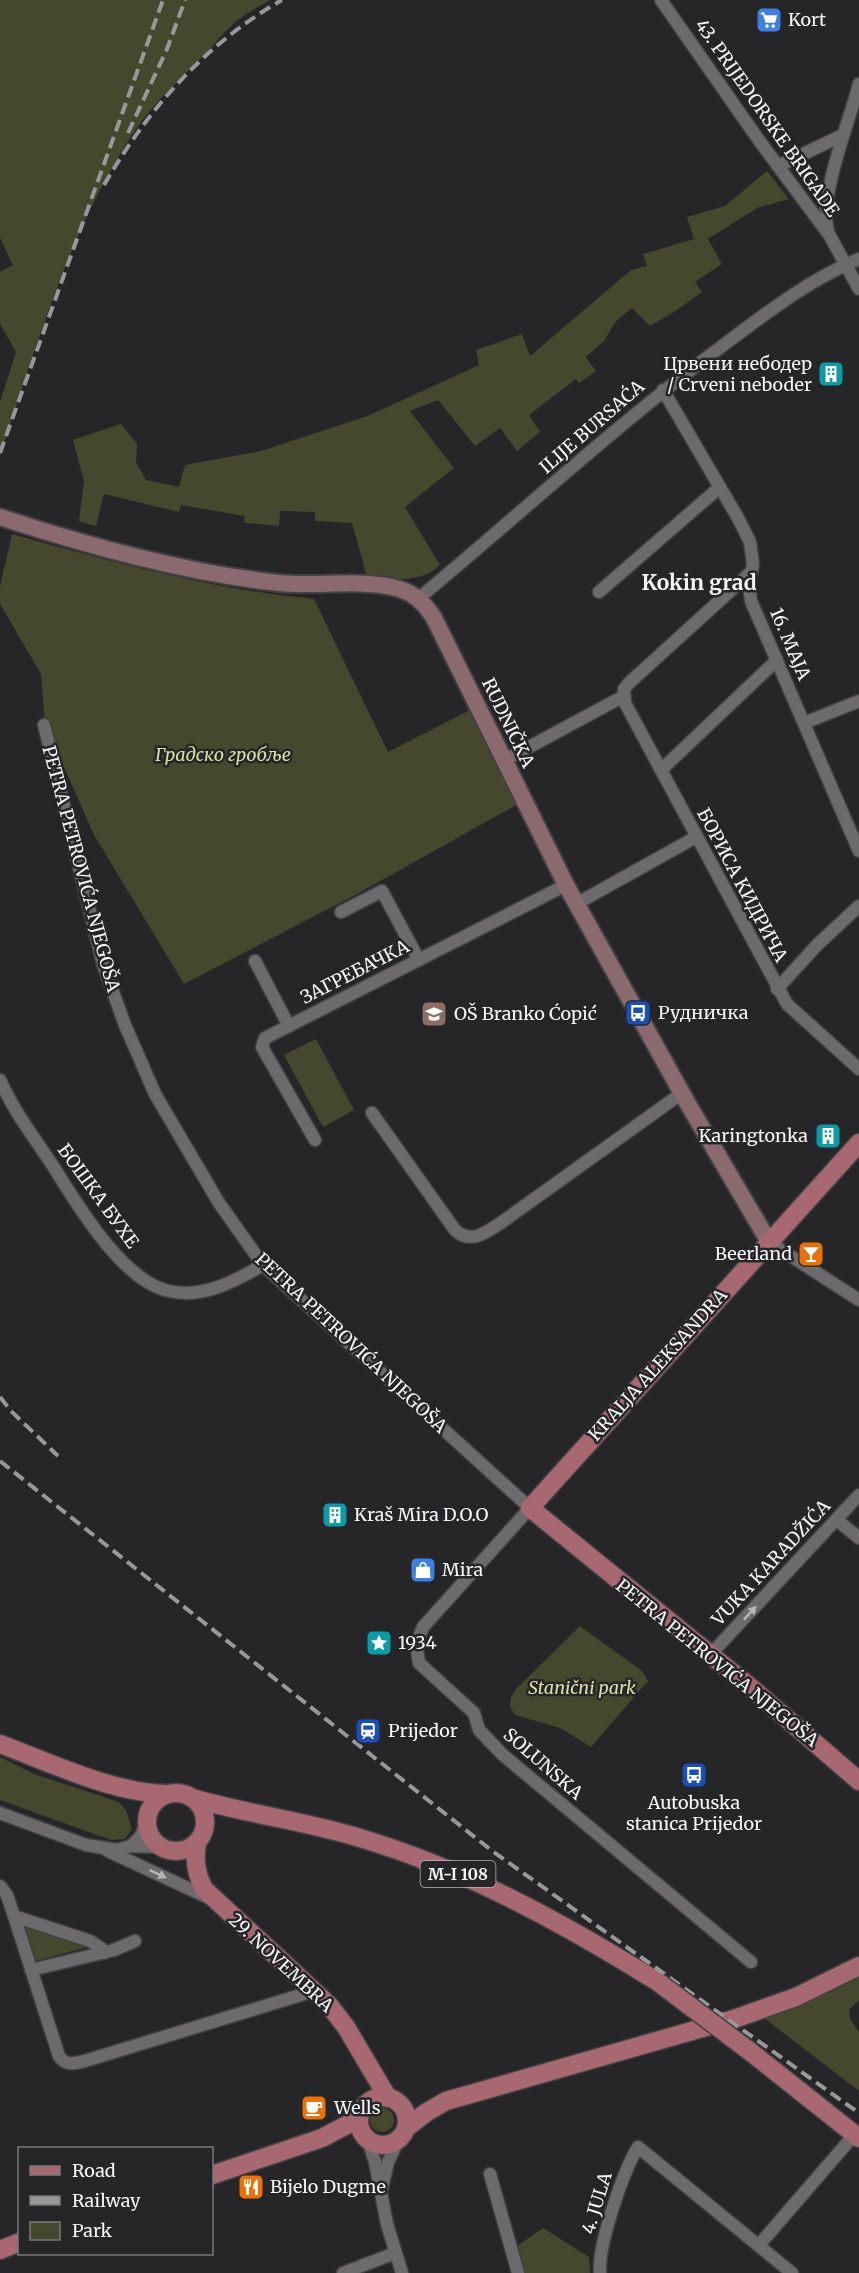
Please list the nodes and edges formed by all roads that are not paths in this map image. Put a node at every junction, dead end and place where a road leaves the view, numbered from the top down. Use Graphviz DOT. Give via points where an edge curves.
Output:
graph roads {
  1 [pos="661,0"];
  2 [pos="859,84"];
  3 [pos="856,106"];
  4 [pos="843,135"];
  5 [pos="778,165"];
  6 [pos="830,236"];
  7 [pos="859,260"];
  8 [pos="847,264"];
  9 [pos="859,289"];
  10 [pos="663,390"];
  11 [pos="720,487"];
  12 [pos="0,518"];
  13 [pos="750,573"];
  14 [pos="599,592"];
  15 [pos="419,598"];
  16 [pos="777,660"];
  17 [pos="624,696"];
  18 [pos="859,701"];
  19 [pos="804,723"];
  20 [pos="44,725"];
  21 [pos="505,760"];
  22 [pos="661,770"];
  23 [pos="696,837"];
  24 [pos="859,852"];
  25 [pos="566,885"];
  26 [pos="576,904"];
  27 [pos="859,906"];
  28 [pos="341,912"];
  29 [pos="419,960"];
  30 [pos="255,962"];
  31 [pos="777,989"];
  32 [pos="289,1026"];
  33 [pos="859,1069"];
  34 [pos="0,1080"];
  35 [pos="682,1093"];
  36 [pos="372,1113"];
  37 [pos="315,1140"];
  38 [pos="859,1143"];
  39 [pos="769,1242"];
  40 [pos="263,1265"];
  41 [pos="859,1300"];
  42 [pos="859,1495"];
  43 [pos="530,1508"];
  44 [pos="837,1520"];
  45 [pos="859,1538"];
  46 [pos="710,1655"];
  47 [pos="0,1744"];
  48 [pos="859,1781"];
  49 [pos="122,1789"];
  50 [pos="167,1794"];
  51 [pos="192,1798"];
  52 [pos="240,1809"];
  53 [pos="0,1814"];
  54 [pos="147,1819"];
  55 [pos="205,1826"];
  56 [pos="197,1843"];
  57 [pos="131,1846"];
  58 [pos="105,1849"];
  59 [pos="165,1849"];
  60 [pos="198,1876"];
  61 [pos="0,1886"];
  62 [pos="216,1901"];
  63 [pos="14,1916"];
  64 [pos="135,1941"];
  65 [pos="104,1953"];
  66 [pos="751,1962"];
  67 [pos="859,1966"];
  68 [pos="30,1970"];
  69 [pos="314,1991"];
  70 [pos="363,2058"];
  71 [pos="392,2099"];
  72 [pos="446,2101"];
  73 [pos="360,2115"];
  74 [pos="402,2135"];
  75 [pos="857,2136"];
  76 [pos="322,2138"];
  77 [pos="366,2139"];
  78 [pos="489,2174"];
  79 [pos="213,2175"];
  80 [pos="381,2192"];
  81 [pos="18,2243"];
  82 [pos="759,2245"];
  83 [pos="0,2250"];
  84 [pos="396,2253"];
  85 [pos="343,2273"];
  86 [pos="402,2273"];
  87 [pos="518,2273"];
  88 [pos="600,2273"];
  89 [pos="792,2273"];
  1 -- 5 [label="street, 43. PRIJEDORSKE BRIGADE"];
  2 -- 3 [label="street"];
  3 -- 4 [label="street"];
  4 -- 5 [label="street"];
  4 -- 6 [label="street" via="827,199"];
  5 -- 6 [label="street, 43. PRIJEDORSKE BRIGADE"];
  6 -- 8 [label="street, 43. PRIJEDORSKE BRIGADE"];
  7 -- 8 [label="street, ILIJE BURSAĆA"];
  8 -- 9 [label="street, 43. PRIJEDORSKE BRIGADE"];
  8 -- 10 [label="street, ILIJE BURSAĆA" via="831,270 775,307"];
  10 -- 11 [label="street, 16. МАЈА"];
  10 -- 15 [label="street, ILIJE BURSAĆA"];
  11 -- 13 [label="street, 16. МАЈА" via="750,542"];
  11 -- 14 [label="street"];
  12 -- 15 [label="street" via="173,565 279,583 391,587"];
  13 -- 16 [label="street, 16. МАЈА" via="751,600"];
  13 -- 17 [label="street" via="629,683"];
  15 -- 21 [label="street, RUDNIČKA" via="434,618"];
  16 -- 19 [label="street, 16. МАЈА"];
  16 -- 22 [label="street"];
  17 -- 21 [label="street"];
  17 -- 22 [label="street, БОРИСА KИДРИЧА"];
  18 -- 19 [label="street"];
  19 -- 24 [label="street, 16. МАЈА"];
  20 -- 40 [label="street, PETRA PETROVIĆA NJEGOŠA" via="103,964 124,1025 182,1142"];
  21 -- 25 [label="street, RUDNIČKA"];
  22 -- 23 [label="street, БОРИСА KИДРИЧА"];
  23 -- 26 [label="street"];
  23 -- 31 [label="street, БОРИСА KИДРИЧА"];
  25 -- 26 [label="street, RUDNIČKA"];
  25 -- 29 [label="street, ЗАГРЕБАЧКА"];
  26 -- 35 [label="street, RUDNIČKA"];
  27 -- 31 [label="street"];
  28 -- 29 [label="street" via="382,891"];
  29 -- 32 [label="street, ЗАГРЕБАЧКА"];
  30 -- 32 [label="street"];
  31 -- 33 [label="street, БОРИСА KИДРИЧА" via="799,1016"];
  32 -- 37 [label="street, ЗАГРЕБАЧКА" via="265,1038 262,1047"];
  34 -- 40 [label="street, БОШКА БУХЕ" via="10,1103 72,1197 121,1261 150,1285 194,1293 225,1285"];
  35 -- 36 [label="street" via="502,1222 475,1237 461,1236 454,1230"];
  35 -- 39 [label="street, RUDNIČKA"];
  38 -- 39 [label="main road, KRALJA ALEKSANDRA"];
  39 -- 41 [label="street"];
  39 -- 43 [label="main road, KRALJA ALEKSANDRA"];
  40 -- 43 [label="street, PETRA PETROVIĆA NJEGOŠA"];
  42 -- 44 [label="street, VUKA KARADŽIĆA"];
  43 -- 46 [label="main road, PETRA PETROVIĆA NJEGOŠA"];
  43 -- 66 [label="street, SOLUNSKA" via="423,1627 418,1637 419,1662 474,1713 479,1730 496,1749"];
  44 -- 45 [label="street"];
  46 -- 44 [label="street, VUKA KARADŽIĆA, one-way"];
  46 -- 48 [label="main road, PETRA PETROVIĆA NJEGOŠA"];
  47 -- 49 [label="main road, M-I 108"];
  49 -- 50 [label="main road, M-I 108"];
  49 -- 54 [label="main road, M-I 108"];
  50 -- 51 [label="main road, M-I 108" via="177,1792"];
  50 -- 54 [label="main road" via="152,1805"];
  51 -- 52 [label="main road, M-I 108"];
  51 -- 55 [label="main road" via="201,1807"];
  52 -- 55 [label="main road"];
  52 -- 75 [label="main road, M-I 108, bridge" via="359,1837 446,1869 546,1915 658,1982"];
  53 -- 58 [label="street"];
  54 -- 57 [label="street" via="141,1836"];
  54 -- 59 [label="main road, M-I 108" via="153,1841"];
  55 -- 56 [label="main road"];
  56 -- 59 [label="main road" via="180,1851"];
  56 -- 60 [label="main road" via="194,1857"];
  57 -- 58 [label="street"];
  57 -- 59 [label="street"];
  58 -- 62 [label="street, 29. NOVEMBRA, one-way"];
  59 -- 60 [label="main road, 29. NOVEMBRA"];
  60 -- 62 [label="main road, 29. NOVEMBRA"];
  61 -- 63 [label="street"];
  62 -- 69 [label="main road, 29. NOVEMBRA"];
  63 -- 65 [label="street" via="90,1941"];
  63 -- 68 [label="street"];
  64 -- 65 [label="street"];
  65 -- 68 [label="street"];
  67 -- 72 [label="main road" via="796,1997 734,2019"];
  68 -- 69 [label="street" via="59,2056 75,2063"];
  69 -- 70 [label="main road, 29. NOVEMBRA" via="346,2027"];
  70 -- 71 [label="main road, 29. NOVEMBRA"];
  70 -- 73 [label="main road"];
  71 -- 72 [label="main road"];
  71 -- 73 [label="main road" via="372,2100"];
  71 -- 74 [label="main road" via="406,2112"];
  72 -- 74 [label="main road"];
  73 -- 76 [label="main road"];
  73 -- 77 [label="main road" via="359,2128"];
  74 -- 77 [label="main road" via="382,2146"];
  74 -- 80 [label="street" via="388,2162"];
  75 -- 82 [label="street"];
  76 -- 77 [label="main road"];
  76 -- 79 [label="main road"];
  77 -- 80 [label="street"];
  78 -- 87 [label="street"];
  80 -- 84 [label="street"];
  81 -- 83 [label="main road"];
  82 -- 88 [label="street, 4. JULA" via="638,2147 628,2163 602,2246"];
  82 -- 89 [label="street"];
  84 -- 85 [label="street"];
  84 -- 86 [label="street"];
}
